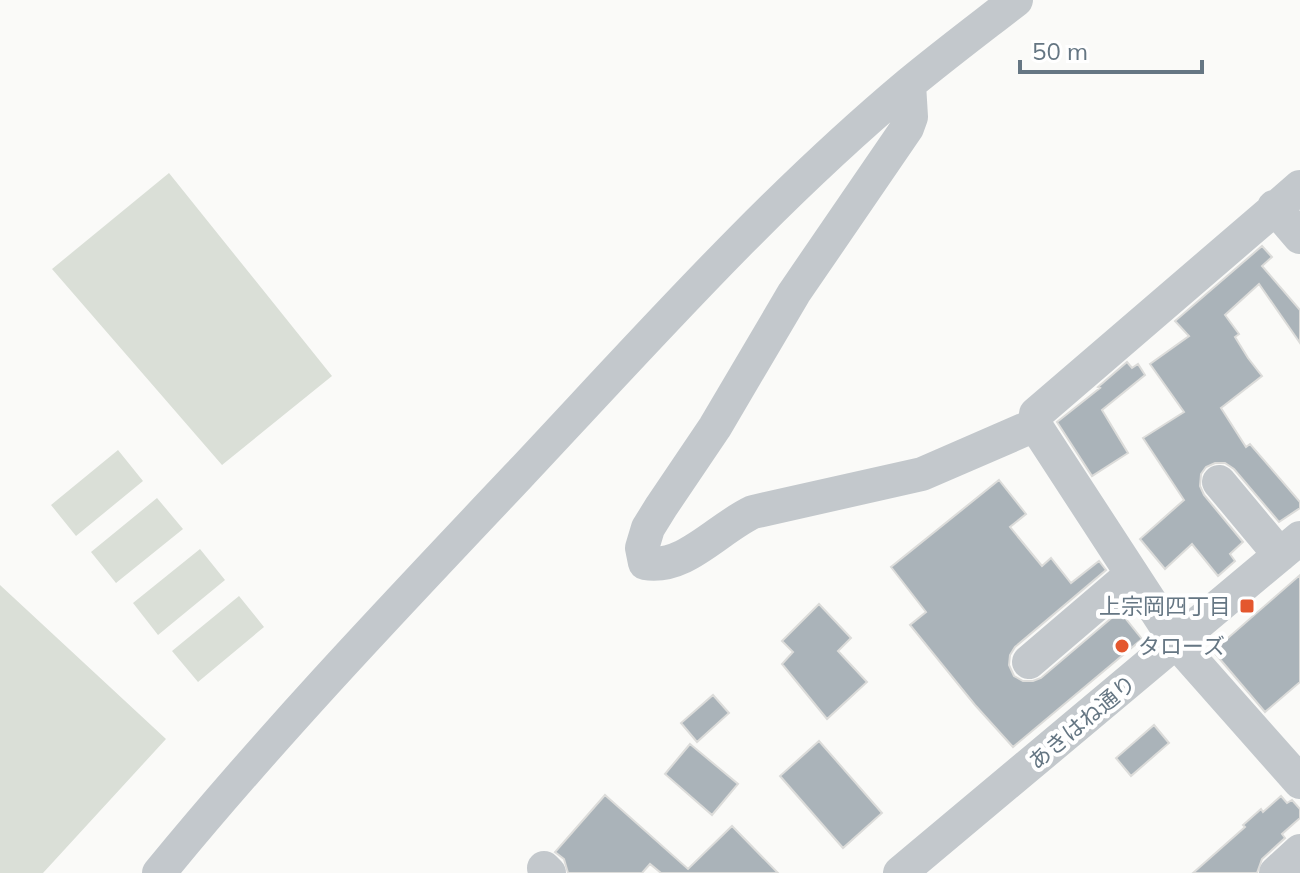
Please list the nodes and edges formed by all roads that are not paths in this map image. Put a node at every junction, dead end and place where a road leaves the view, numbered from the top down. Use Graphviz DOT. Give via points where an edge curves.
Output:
graph roads {
  1 [pos="1016,0"];
  2 [pos="909,84"];
  3 [pos="1287,197"];
  4 [pos="1300,237"];
  5 [pos="1035,425"];
  6 [pos="1219,482"];
  7 [pos="1290,547"];
  8 [pos="1132,574"];
  9 [pos="1177,643"];
  10 [pos="1029,662"];
  11 [pos="1300,782"];
  12 [pos="1300,851"];
  13 [pos="159,873"];
  14 [pos="900,873"];
  15 [pos="1276,873"];
  1 -- 2 [label="street"];
  2 -- 5 [label="street" via="907,128 794,293 648,528 642,548 645,563 677,561 753,512 922,474"];
  2 -- 13 [label="street" via="691,292 346,660"];
  3 -- 4 [label="street"];
  3 -- 5 [label="street" via="1036,414"];
  5 -- 8 [label="street"];
  6 -- 7 [label="street"];
  7 -- 9 [label="street, あきはね通り"];
  8 -- 9 [label="street"];
  8 -- 10 [label="street"];
  9 -- 11 [label="street"];
  9 -- 14 [label="street, あきはね通り"];
  12 -- 15 [label="street"];
}
